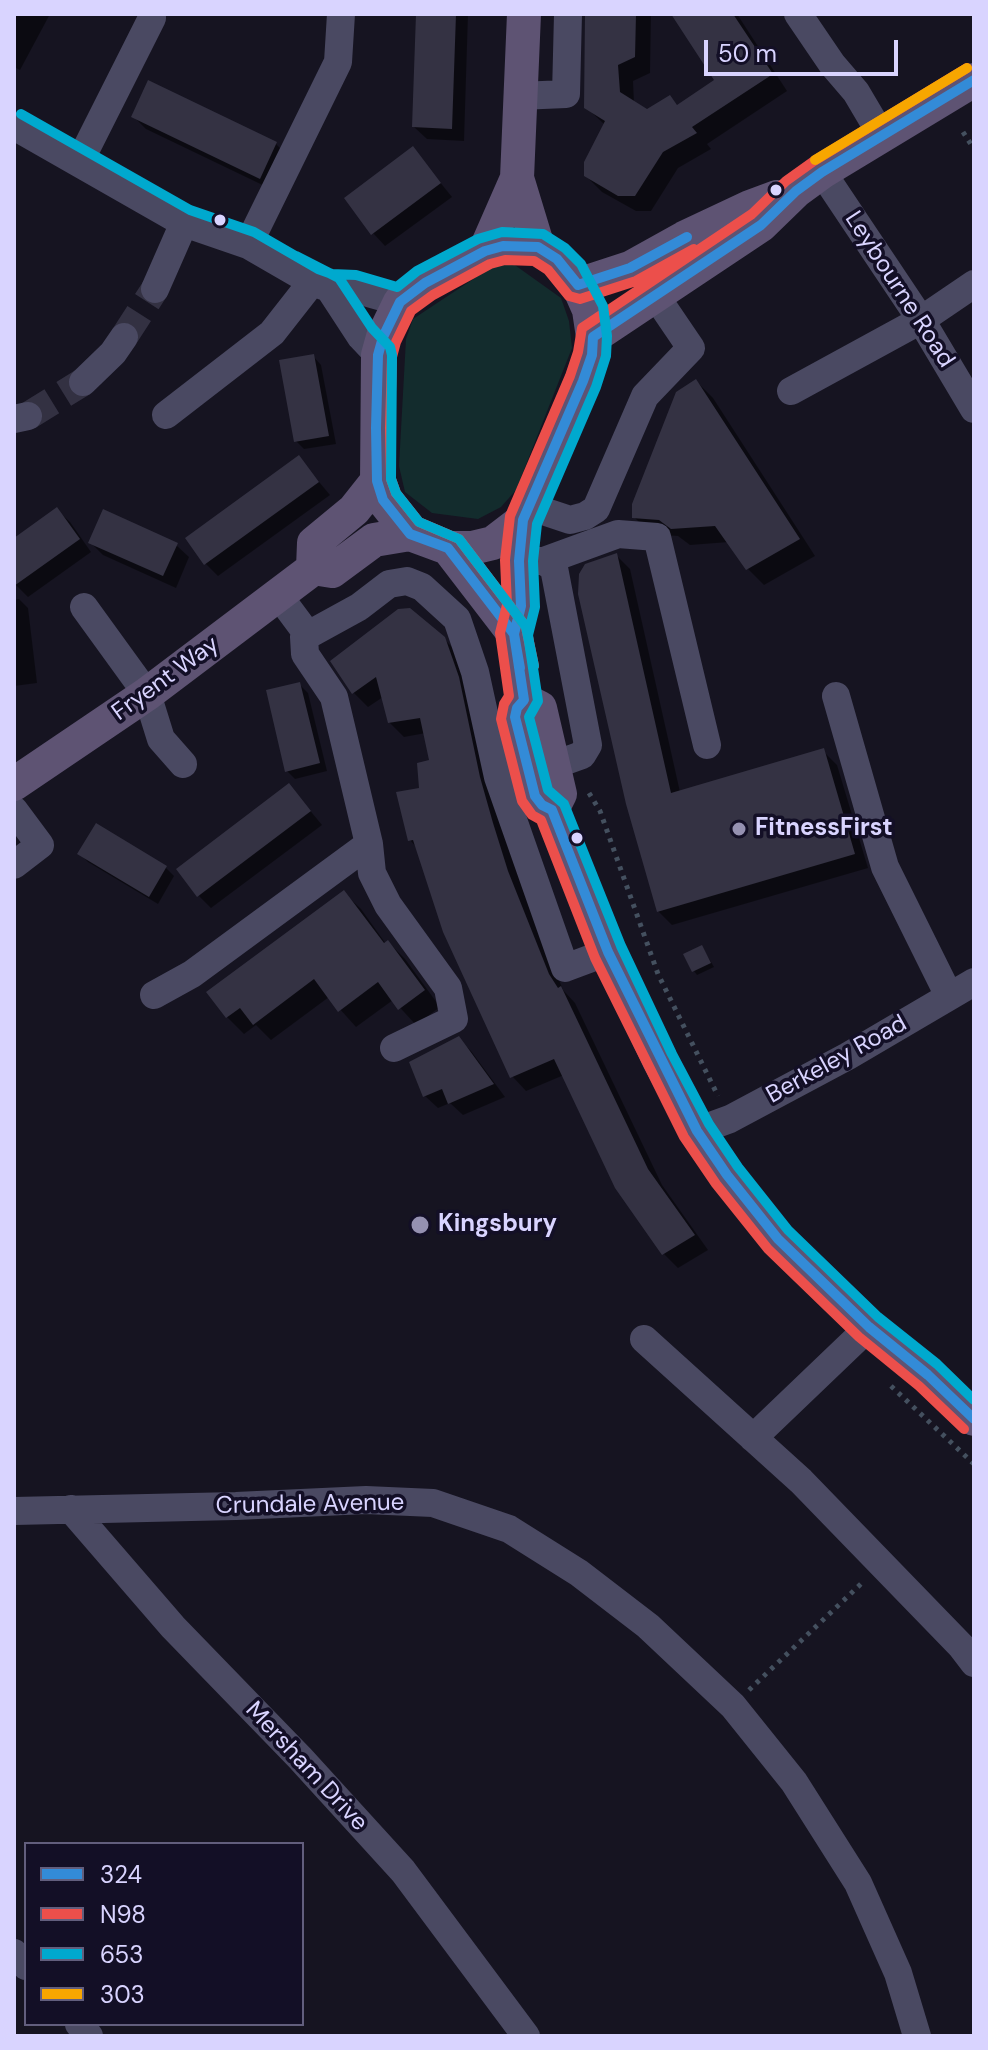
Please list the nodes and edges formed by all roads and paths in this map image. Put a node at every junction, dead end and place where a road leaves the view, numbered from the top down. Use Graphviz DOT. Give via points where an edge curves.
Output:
graph roads {
  1 [pos="341,14"];
  2 [pos="524,14"];
  3 [pos="568,14"];
  4 [pos="798,14"];
  5 [pos="152,18"];
  6 [pos="974,80"];
  7 [pos="519,96"];
  8 [pos="14,126"];
  9 [pos="963,132"];
  10 [pos="882,136"];
  11 [pos="974,149"];
  12 [pos="79,163"];
  13 [pos="517,178"];
  14 [pos="809,182"];
  15 [pos="184,223"];
  16 [pos="248,245"];
  17 [pos="538,247"];
  18 [pos="485,251"];
  19 [pos="974,284"];
  20 [pos="320,285"];
  21 [pos="578,285"];
  22 [pos="155,289"];
  23 [pos="655,295"];
  24 [pos="400,302"];
  25 [pos="921,320"];
  26 [pos="124,337"];
  27 [pos="593,337"];
  28 [pos="378,355"];
  29 [pos="83,382"];
  30 [pos="791,391"];
  31 [pos="974,409"];
  32 [pos="166,415"];
  33 [pos="377,481"];
  34 [pos="526,513"];
  35 [pos="410,534"];
  36 [pos="448,548"];
  37 [pos="532,561"];
  38 [pos="313,568"];
  39 [pos="279,596"];
  40 [pos="84,607"];
  41 [pos="514,634"];
  42 [pos="308,635"];
  43 [pos="147,694"];
  44 [pos="836,696"];
  45 [pos="524,700"];
  46 [pos="707,745"];
  47 [pos="183,764"];
  48 [pos="554,765"];
  49 [pos="14,784"];
  50 [pos="587,790"];
  51 [pos="14,810"];
  52 [pos="552,810"];
  53 [pos="369,844"];
  54 [pos="14,865"];
  55 [pos="608,952"];
  56 [pos="974,982"];
  57 [pos="154,995"];
  58 [pos="949,996"];
  59 [pos="394,1048"];
  60 [pos="722,1104"];
  61 [pos="697,1131"];
  62 [pos="869,1327"];
  63 [pos="644,1339"];
  64 [pos="880,1376"];
  65 [pos="974,1419"];
  66 [pos="753,1438"];
  67 [pos="974,1464"];
  68 [pos="71,1509"];
  69 [pos="14,1511"];
  70 [pos="882,1564"];
  71 [pos="974,1663"];
  72 [pos="733,1706"];
  73 [pos="526,2036"];
  74 [pos="917,2036"];
  1 -- 16 [label="street" via="338,62"];
  2 -- 7 [label="main road"];
  3 -- 7 [label="street" via="566,94"];
  4 -- 10 [label="street"];
  5 -- 12 [label="street"];
  6 -- 10 [label="main road"];
  7 -- 13 [label="main road"];
  8 -- 12 [label="street"];
  9 -- 11 [label="path"];
  10 -- 14 [label="main road"];
  12 -- 15 [label="street"];
  13 -- 17 [label="main road"];
  13 -- 18 [label="main road"];
  14 -- 21 [label="main road" via="630,268"];
  14 -- 23 [label="main road" via="761,225"];
  14 -- 25 [label="street, Leybourne Road"];
  15 -- 16 [label="street"];
  15 -- 22 [label="street"];
  16 -- 20 [label="street"];
  17 -- 18 [label="main road"];
  17 -- 21 [label="main road" via="557,259"];
  18 -- 24 [label="main road"];
  19 -- 25 [label="street"];
  20 -- 24 [label="street"];
  20 -- 28 [label="street"];
  20 -- 32 [label="street" via="272,333"];
  21 -- 27 [label="main road"];
  23 -- 27 [label="main road"];
  23 -- 34 [label="street" via="691,348 645,396 596,509 570,520"];
  24 -- 28 [label="main road"];
  25 -- 30 [label="street"];
  25 -- 31 [label="street, Leybourne Road"];
  26 -- 29 [label="street"];
  27 -- 34 [label="main road" via="583,381"];
  28 -- 33 [label="main road"];
  33 -- 35 [label="main road" via="383,500"];
  33 -- 38 [label="main road" via="354,510 314,543"];
  34 -- 36 [label="main road" via="493,543"];
  34 -- 37 [label="main road"];
  35 -- 36 [label="main road"];
  35 -- 38 [label="main road, Fryent Way" via="374,540 332,571"];
  36 -- 41 [label="main road"];
  37 -- 41 [label="main road"];
  37 -- 46 [label="street" via="618,534 657,537"];
  37 -- 48 [label="street" via="554,568 588,745 582,755"];
  38 -- 39 [label="main road, Fryent Way"];
  39 -- 42 [label="street"];
  39 -- 43 [label="main road, Fryent Way"];
  40 -- 43 [label="street"];
  41 -- 45 [label="main road"];
  42 -- 53 [label="street" via="305,654 334,697"];
  42 -- 55 [label="street" via="389,584 407,581 422,587 457,619 475,672 498,777 565,968"];
  43 -- 47 [label="street" via="161,739"];
  43 -- 49 [label="main road, Fryent Way"];
  44 -- 58 [label="street" via="885,867"];
  45 -- 48 [label="main road" via="540,708"];
  45 -- 52 [label="main road" via="515,717 535,796"];
  48 -- 52 [label="main road" via="560,794"];
  50 -- 60 [label="path" via="600,811 658,974"];
  51 -- 54 [label="street" via="40,845"];
  52 -- 55 [label="main road"];
  53 -- 57 [label="street" via="192,974"];
  53 -- 59 [label="street" via="372,873 388,905 448,988 454,1019"];
  55 -- 61 [label="main road"];
  56 -- 58 [label="street, Berkeley Road"];
  58 -- 61 [label="street, Berkeley Road" via="835,1063"];
  61 -- 62 [label="main road" via="778,1239"];
  62 -- 65 [label="main road"];
  62 -- 66 [label="street"];
  63 -- 66 [label="street"];
  64 -- 67 [label="path"];
  66 -- 70 [label="street"];
  68 -- 69 [label="street, Crundale Avenue"];
  68 -- 72 [label="street, Crundale Avenue" via="366,1500 433,1503 509,1529 579,1573 648,1626"];
  68 -- 73 [label="street, Mersham Drive" via="173,1627 403,1871"];
  70 -- 71 [label="street"];
  70 -- 72 [label="path"];
  72 -- 74 [label="street, Crundale Avenue" via="794,1782 858,1883 898,1973"];
}
